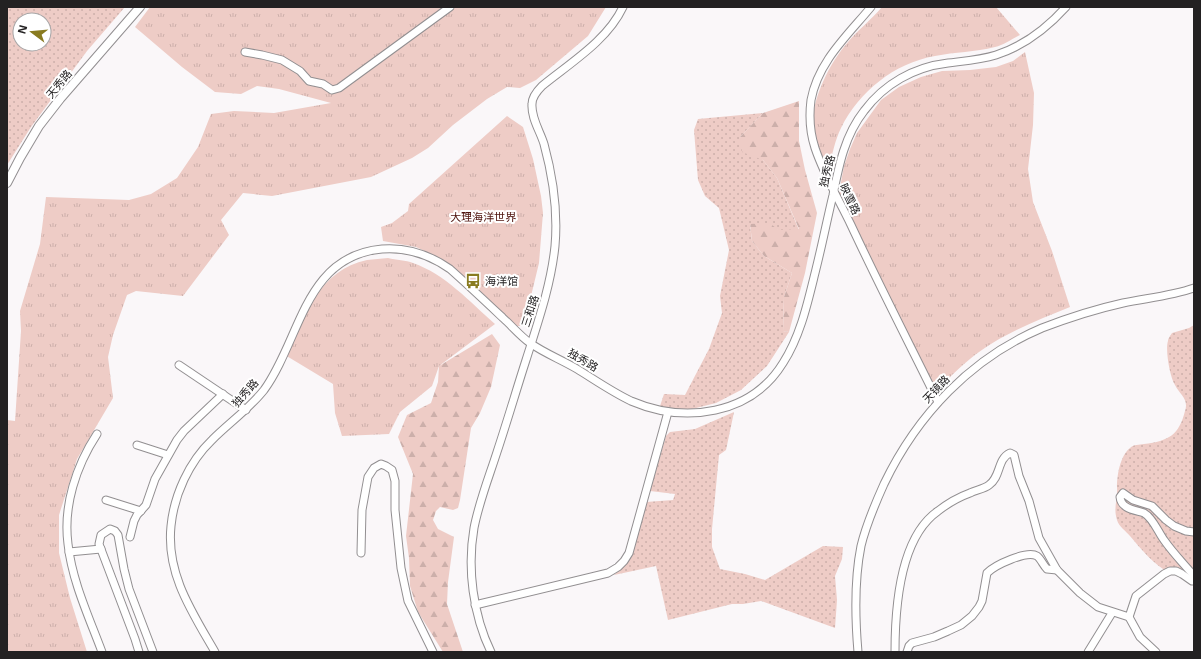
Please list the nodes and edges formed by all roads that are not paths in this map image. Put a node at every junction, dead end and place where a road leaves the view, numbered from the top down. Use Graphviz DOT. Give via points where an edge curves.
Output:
graph roads {
  1 [pos="140,7"];
  2 [pos="450,7"];
  3 [pos="623,7"];
  4 [pos="871,7"];
  5 [pos="1066,7"];
  6 [pos="245,52"];
  7 [pos="7,183"];
  8 [pos="834,190"];
  9 [pos="1194,288"];
  10 [pos="531,344"];
  11 [pos="178,365"];
  12 [pos="223,394"];
  13 [pos="938,402"];
  14 [pos="246,410"];
  15 [pos="668,412"];
  16 [pos="97,434"];
  17 [pos="137,445"];
  18 [pos="168,455"];
  19 [pos="106,500"];
  20 [pos="141,511"];
  21 [pos="1194,532"];
  22 [pos="130,537"];
  23 [pos="101,549"];
  24 [pos="69,552"];
  25 [pos="361,553"];
  26 [pos="1057,570"];
  27 [pos="1194,576"];
  28 [pos="1194,580"];
  29 [pos="475,605"];
  30 [pos="1112,613"];
  31 [pos="1129,617"];
  32 [pos="102,652"];
  33 [pos="139,652"];
  34 [pos="153,652"];
  35 [pos="215,652"];
  36 [pos="433,652"];
  37 [pos="490,652"];
  38 [pos="858,652"];
  39 [pos="895,652"];
  40 [pos="907,652"];
  41 [pos="1088,652"];
  42 [pos="1156,652"];
  1 -- 7 [label="main road, 天秀路" via="39,126"];
  2 -- 6 [label="street" via="339,88 332,90 323,84 309,81 300,71 282,60"];
  3 -- 10 [label="street, 三和路" via="608,31 542,86 535,93 532,102 532,110 544,142 551,172 556,207 555,245 548,290"];
  4 -- 8 [label="street, 映雪路" via="830,56 818,78 812,100 812,136"];
  5 -- 8 [label="street, 独秀路" via="1041,30 1012,49 977,60 926,68 905,76 886,88 865,109 852,129 843,152"];
  8 -- 13 [label="street, 映雪路"];
  8 -- 15 [label="street, 独秀路" via="805,310 791,348 779,369 758,391 726,407 700,413"];
  9 -- 13 [label="street, 天镜路" via="1098,309 1030,334 978,365"];
  10 -- 14 [label="street, 独秀路" via="459,277 437,261 405,250 371,250 343,262 320,282 307,303 271,379"];
  10 -- 15 [label="street, 独秀路" via="622,396 644,406"];
  10 -- 29 [label="street, 三和路" via="474,528 472,569"];
  11 -- 12 [label="street"];
  12 -- 14 [label="street"];
  12 -- 18 [label="street" via="184,431"];
  13 -- 38 [label="street, 天镜路" via="898,458 866,527 856,585"];
  14 -- 35 [label="street, 独秀路" via="197,457 178,495 171,525 172,557 178,583"];
  15 -- 29 [label="street" via="629,553 618,567 608,573"];
  16 -- 24 [label="street" via="81,460 73,489 67,525"];
  17 -- 18 [label="street"];
  18 -- 20 [label="street"];
  19 -- 20 [label="street"];
  20 -- 22 [label="street" via="134,521"];
  21 -- 27 [label="street" via="1169,523 1152,506 1123,494 1120,497 1128,508 1147,516"];
  23 -- 24 [label="street"];
  23 -- 33 [label="street"];
  23 -- 34 [label="street" via="101,535 107,530 115,530 129,589"];
  24 -- 32 [label="street" via="76,580"];
  25 -- 36 [label="street" via="362,510 368,477 374,468 381,464 392,470 395,481 401,568 408,601"];
  26 -- 30 [label="street" via="1092,603"];
  26 -- 39 [label="street" via="1039,538 1014,455 1008,454 991,484 937,511 918,532 898,592"];
  26 -- 40 [label="street" via="1047,569 1034,555 999,564 987,573 980,607 972,616 961,625 934,638 912,643"];
  28 -- 31 [label="street" via="1189,580 1176,571 1164,574 1136,596"];
  29 -- 37 [label="street, 三和路"];
  30 -- 31 [label="street"];
  30 -- 41 [label="street"];
  31 -- 42 [label="street" via="1140,637"];
}
